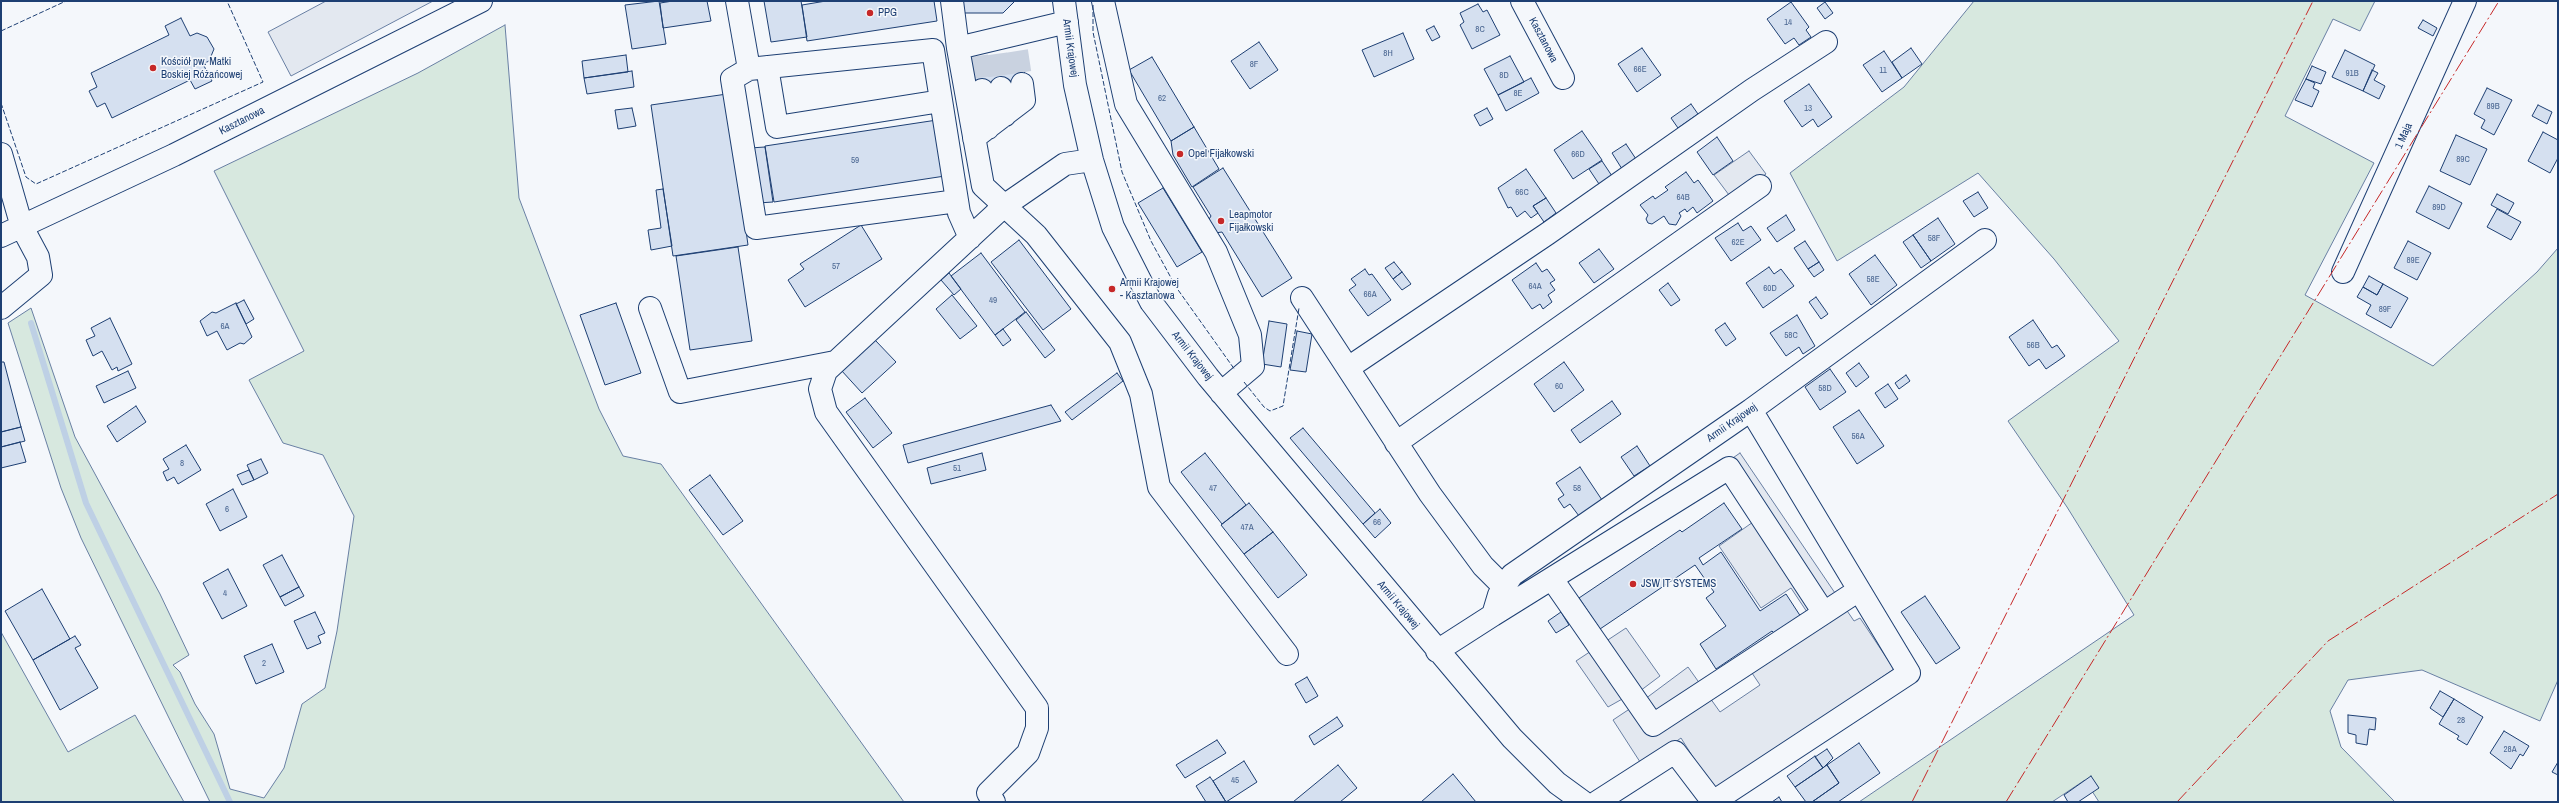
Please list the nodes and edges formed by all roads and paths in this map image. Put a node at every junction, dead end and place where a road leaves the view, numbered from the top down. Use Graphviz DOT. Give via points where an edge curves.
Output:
graph roads {
  1 [pos="481,1"];
  2 [pos="737,1"];
  3 [pos="952,1"];
  4 [pos="1064,1"];
  5 [pos="1102,1"];
  6 [pos="1522,1"];
  7 [pos="2465,1"];
  8 [pos="1067,22"];
  9 [pos="1826,42"];
  10 [pos="980,49"];
  11 [pos="758,68"];
  12 [pos="1563,78"];
  13 [pos="1022,84"];
  14 [pos="992,89"];
  15 [pos="941,101"];
  16 [pos="989,127"];
  17 [pos="1,154"];
  18 [pos="1092,160"];
  19 [pos="1760,186"];
  20 [pos="957,201"];
  21 [pos="1004,206"];
  22 [pos="22,228"];
  23 [pos="1,236"];
  24 [pos="970,238"];
  25 [pos="1985,240"];
  26 [pos="2343,272"];
  27 [pos="1302,298"];
  28 [pos="1,308"];
  29 [pos="650,308"];
  30 [pos="835,362"];
  31 [pos="1348,368"];
  32 [pos="1221,393"];
  33 [pos="1751,410"];
  34 [pos="1396,443"];
  35 [pos="1552,579"];
  36 [pos="1504,587"];
  37 [pos="1859,590"];
  38 [pos="1824,613"];
  39 [pos="1493,615"];
  40 [pos="1437,651"];
  41 [pos="1287,654"];
  42 [pos="994,802"];
  43 [pos="1583,802"];
  44 [pos="1597,802"];
  1 -- 22 [label="street, Kasztanowa"];
  2 -- 11 [label="street"];
  3 -- 10 [label="street"];
  4 -- 8 [label="street, Armii Krajowej"];
  5 -- 32 [label="street" via="1126,104 1216,252 1250,335 1253,366"];
  6 -- 12 [label="street, Kasztanowa"];
  7 -- 26 [label="street, 1 Maja"];
  8 -- 10 [label="street" via="1016,43"];
  8 -- 18 [label="street, Armii Krajowej" via="1075,85"];
  9 -- 31 [label="street" via="1752,90 1547,234"];
  10 -- 16 [label="street"];
  11 -- 15 [label="street" via="933,50"];
  11 -- 15 [label="street" via="777,127"];
  11 -- 20 [label="street" via="732,79 756,228"];
  13 -- 16 [label="street" via="1024,100"];
  14 -- 16 [label="street"];
  15 -- 20 [label="street"];
  16 -- 21 [label="street" via="983,186"];
  17 -- 22 [label="street"];
  18 -- 21 [label="street" via="1065,164"];
  18 -- 32 [label="street, Armii Krajowej" via="1113,227 1139,282 1151,302"];
  19 -- 34 [label="street"];
  20 -- 24 [label="street" via="959,213"];
  21 -- 24 [label="street"];
  21 -- 41 [label="street" via="1036,235 1120,342 1141,394 1159,487"];
  22 -- 23 [label="street, Kasztanowa"];
  22 -- 28 [label="street" via="38,257 41,275"];
  24 -- 30 [label="street"];
  25 -- 33 [label="street, Armii Krajowej"];
  27 -- 31 [label="street"];
  29 -- 30 [label="street" via="680,392"];
  30 -- 42 [label="street" via="826,370 820,388 826,412 1037,708 1037,728 1028,753 988,793"];
  31 -- 34 [label="street"];
  32 -- 40 [label="street, Armii Krajowej"];
  33 -- 36 [label="street, Armii Krajowej" via="1512,575"];
  33 -- 37 [label="street"];
  34 -- 36 [label="street" via="1464,542"];
  35 -- 38 [label="street" via="1653,725"];
  35 -- 38 [label="street" via="1729,468"];
  35 -- 39 [label="street"];
  36 -- 39 [label="street, Armii Krajowej"];
  37 -- 38 [label="street"];
  37 -- 44 [label="street" via="1909,673 1713,802 1675,752"];
  39 -- 40 [label="street"];
  40 -- 43 [label="street, Armii Krajowej" via="1512,738 1557,783"];
}
